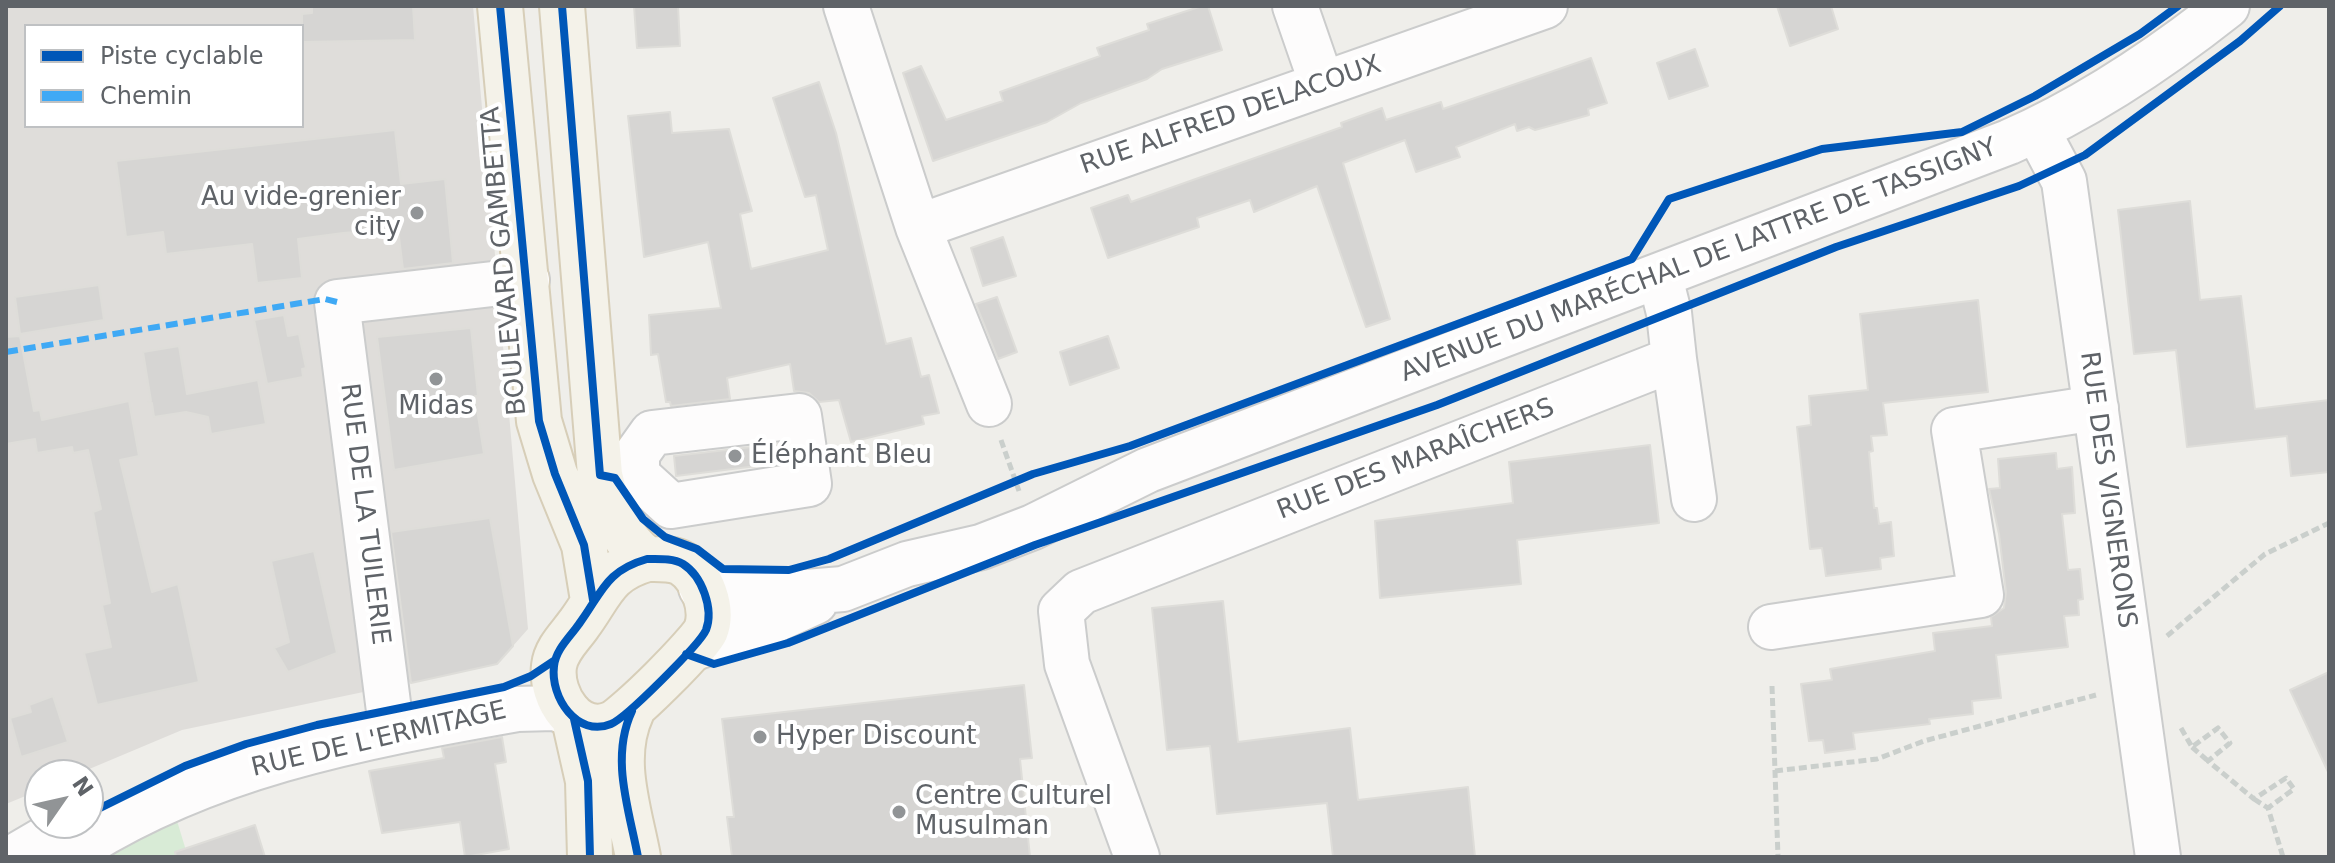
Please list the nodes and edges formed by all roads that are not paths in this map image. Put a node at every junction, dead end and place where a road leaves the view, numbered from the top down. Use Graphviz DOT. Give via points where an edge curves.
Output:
graph roads {
  1 [pos="500,6"];
  2 [pos="562,6"];
  3 [pos="846,6"];
  4 [pos="1295,6"];
  5 [pos="1545,6"];
  6 [pos="2227,6"];
  7 [pos="1322,84"];
  8 [pos="2037,130"];
  9 [pos="918,227"];
  10 [pos="1660,277"];
  11 [pos="527,280"];
  12 [pos="1674,359"];
  13 [pos="989,404"];
  14 [pos="2096,408"];
  15 [pos="1148,470"];
  16 [pos="1694,499"];
  17 [pos="647,559"];
  18 [pos="907,564"];
  19 [pos="701,588"];
  20 [pos="843,589"];
  21 [pos="593,600"];
  22 [pos="1771,627"];
  23 [pos="694,648"];
  24 [pos="555,660"];
  25 [pos="389,711"];
  26 [pos="632,711"];
  27 [pos="571,716"];
  28 [pos="104,806"];
  29 [pos="49,839"];
  30 [pos="28,854"];
  31 [pos="2168,855"];
  32 [pos="590,857"];
  33 [pos="638,857"];
  34 [pos="1137,857"];
  1 -- 11 [label="main road, BOULEVARD GAMBETTA"];
  2 -- 17 [label="main road" via="594,364 616,452 609,503 629,541"];
  3 -- 9 [label="street"];
  4 -- 7 [label="street"];
  5 -- 7 [label="street, RUE ALFRED DELACOUX"];
  6 -- 8 [label="street, AVENUE DU MARÉCHAL DE LATTRE DE TASSIGNY" via="2134,72"];
  7 -- 9 [label="street, RUE ALFRED DELACOUX"];
  8 -- 10 [label="street, AVENUE DU MARÉCHAL DE LATTRE DE TASSIGNY"];
  8 -- 14 [label="street, RUE DES VIGNERONS" via="2064,181"];
  9 -- 13 [label="street"];
  10 -- 12 [label="street"];
  10 -- 15 [label="street, AVENUE DU MARÉCHAL DE LATTRE DE TASSIGNY"];
  11 -- 21 [label="main road, BOULEVARD GAMBETTA" via="539,421 584,545"];
  11 -- 25 [label="street, RUE DE LA TUILERIE" via="337,302"];
  12 -- 16 [label="street"];
  12 -- 34 [label="street, RUE DES MARAÎCHERS" via="1081,592 1061,611 1067,664"];
  14 -- 22 [label="street" via="1954,430 1981,595"];
  14 -- 31 [label="street, RUE DES VIGNERONS" via="2134,686"];
  15 -- 18 [label="street, AVENUE DU MARÉCHAL DE LATTRE DE TASSIGNY" via="1067,513 994,542"];
  15 -- 18 [label="street, AVENUE DU MARÉCHAL DE LATTRE DE TASSIGNY" via="1016,487 971,524"];
  17 -- 19 [label="main road" via="685,565"];
  17 -- 21 [label="main road" via="615,574"];
  18 -- 20 [label="street, AVENUE DU MARÉCHAL DE LATTRE DE TASSIGNY"];
  19 -- 20 [label="street, AVENUE DU MARÉCHAL DE LATTRE DE TASSIGNY" via="769,595"];
  19 -- 23 [label="main road" via="709,614"];
  20 -- 23 [label="street" via="771,622"];
  21 -- 24 [label="main road"];
  23 -- 26 [label="main road"];
  24 -- 25 [label="street, RUE DE L'ERMITAGE" via="504,687"];
  24 -- 27 [label="main road" via="557,691"];
  25 -- 28 [label="street, RUE DE L'ERMITAGE" via="212,755"];
  26 -- 27 [label="main road" via="589,727"];
  26 -- 33 [label="main road" via="622,766"];
  27 -- 30 [label="street, RUE DE L'ERMITAGE" via="554,708 517,709 350,741 248,768"];
  27 -- 32 [label="main road" via="588,781"];
  29 -- 30 [label="street, RUE DE L'ERMITAGE"];
}
